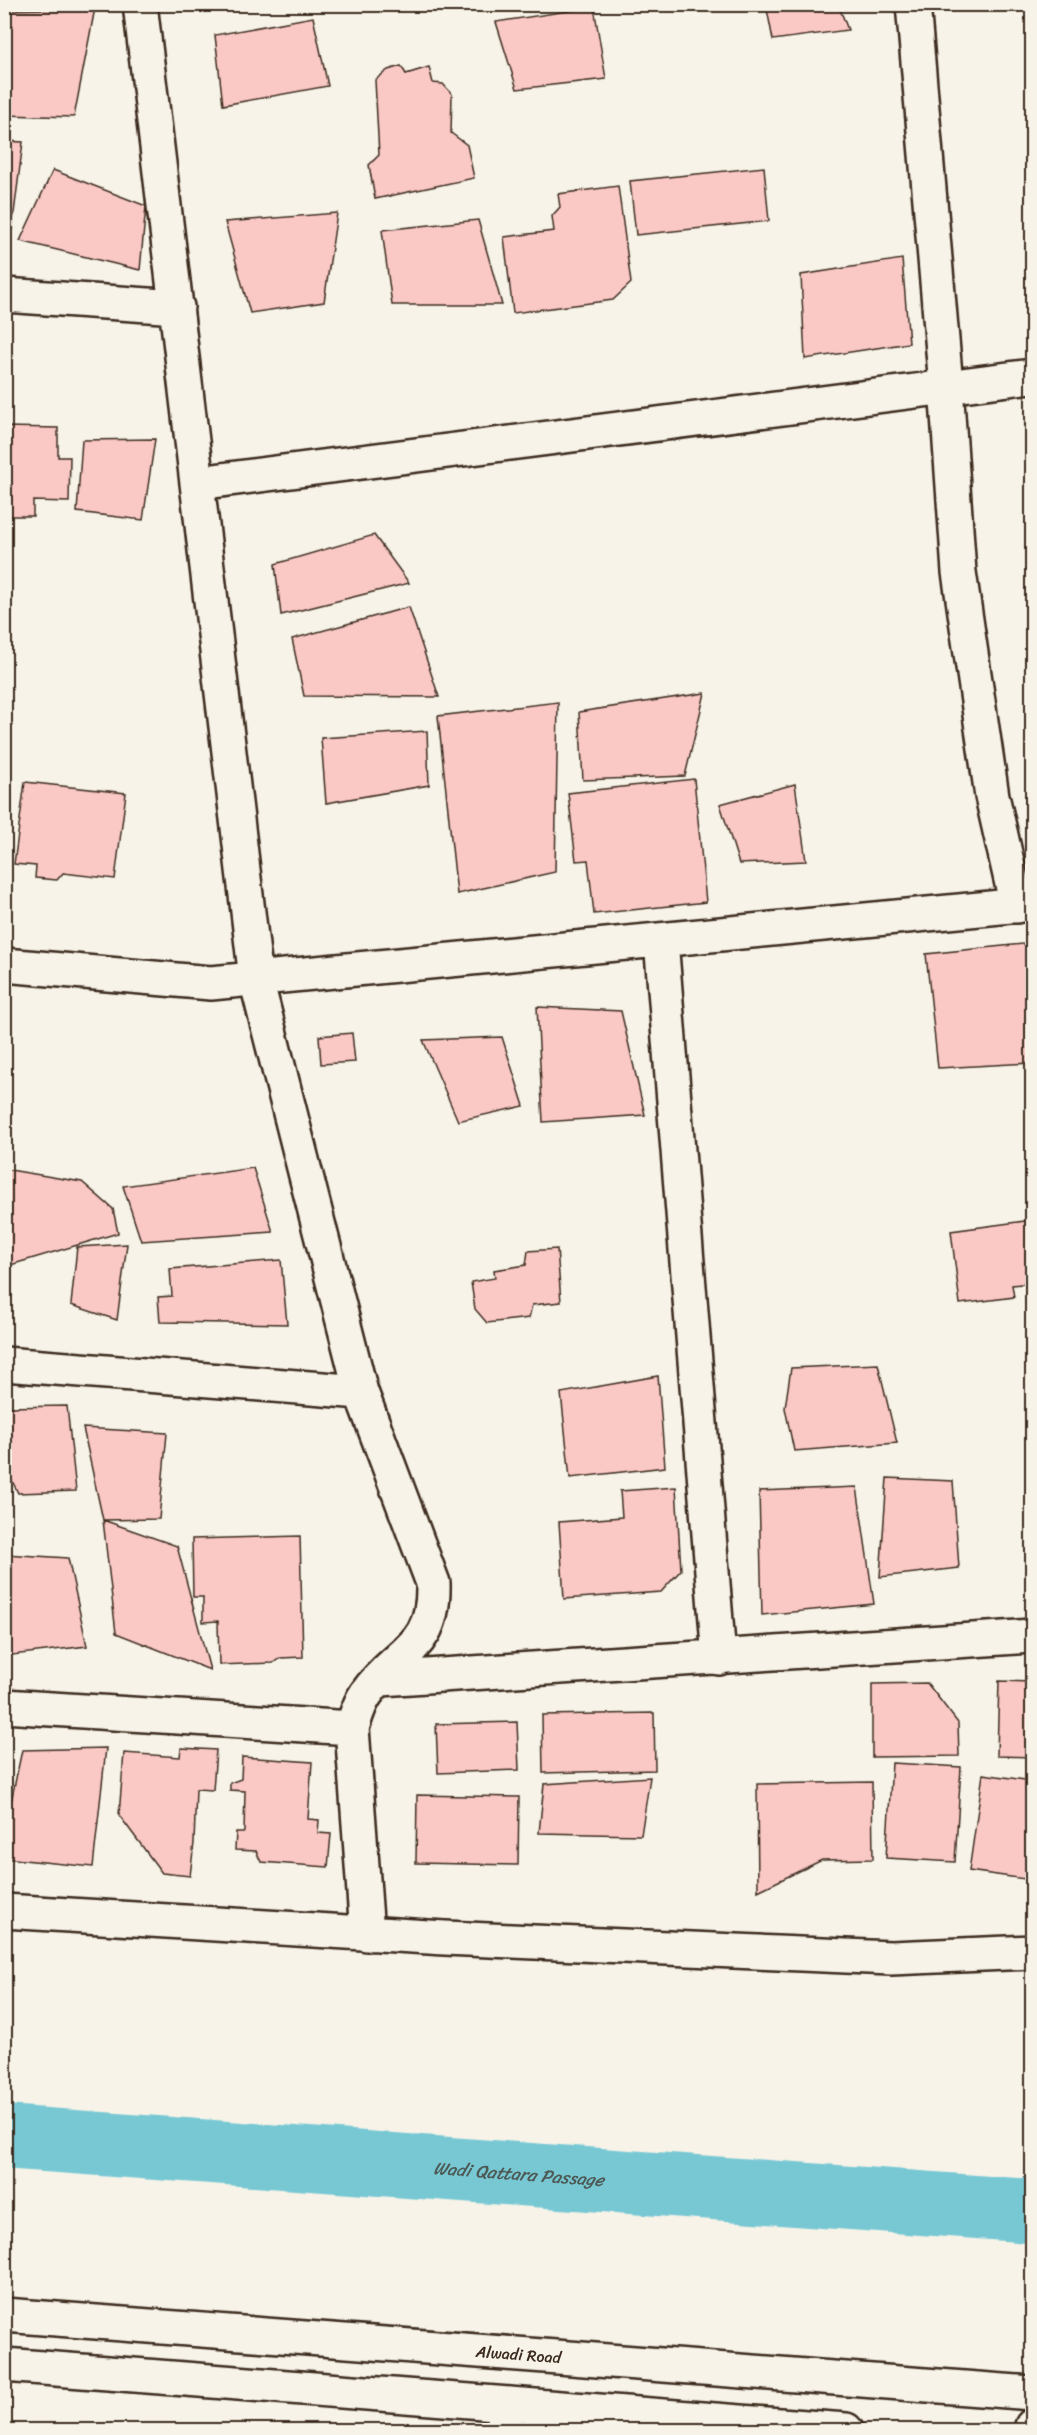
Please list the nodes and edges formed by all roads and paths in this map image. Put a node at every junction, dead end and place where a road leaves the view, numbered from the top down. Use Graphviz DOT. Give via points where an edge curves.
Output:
graph roads {
  1 [pos="140,4"];
  2 [pos="913,4"];
  3 [pos="4,295"];
  4 [pos="177,307"];
  5 [pos="1032,376"];
  6 [pos="946,386"];
  7 [pos="198,483"];
  8 [pos="1025,905"];
  9 [pos="661,940"];
  10 [pos="4,965"];
  11 [pos="256,979"];
  12 [pos="4,1364"];
  13 [pos="361,1392"];
  14 [pos="1032,1636"];
  15 [pos="719,1658"];
  16 [pos="381,1678"];
  17 [pos="4,1706"];
  18 [pos="352,1728"];
  19 [pos="4,1911"];
  20 [pos="367,1934"];
  21 [pos="1032,1952"];
  22 [pos="4,2315"];
  23 [pos="4,2365"];
  24 [pos="1032,2393"];
  25 [pos="504,2418"];
  26 [pos="1032,2426"];
  27 [pos="846,2430"];
  28 [pos="1031,2430"];
  1 -- 4 [label="street"];
  2 -- 6 [label="street"];
  3 -- 4 [label="street"];
  4 -- 7 [label="street"];
  5 -- 6 [label="street"];
  6 -- 7 [label="street"];
  6 -- 8 [label="street" via="960,572 992,796"];
  7 -- 11 [label="street"];
  8 -- 9 [label="street"];
  9 -- 11 [label="street"];
  9 -- 15 [label="street"];
  10 -- 11 [label="street" via="211,983"];
  11 -- 13 [label="street"];
  12 -- 13 [label="street"];
  13 -- 16 [label="street" via="433,1583 430,1618 423,1634"];
  14 -- 15 [label="street"];
  15 -- 16 [label="street"];
  16 -- 18 [label="street" via="357,1709"];
  17 -- 18 [label="street"];
  18 -- 20 [label="street"];
  19 -- 20 [label="street"];
  20 -- 21 [label="street" via="891,1958"];
  22 -- 24 [label="street, Alwadi Road"];
  23 -- 25 [label="street"];
  25 -- 27 [label="street"];
  26 -- 28 [label="street"];
}
